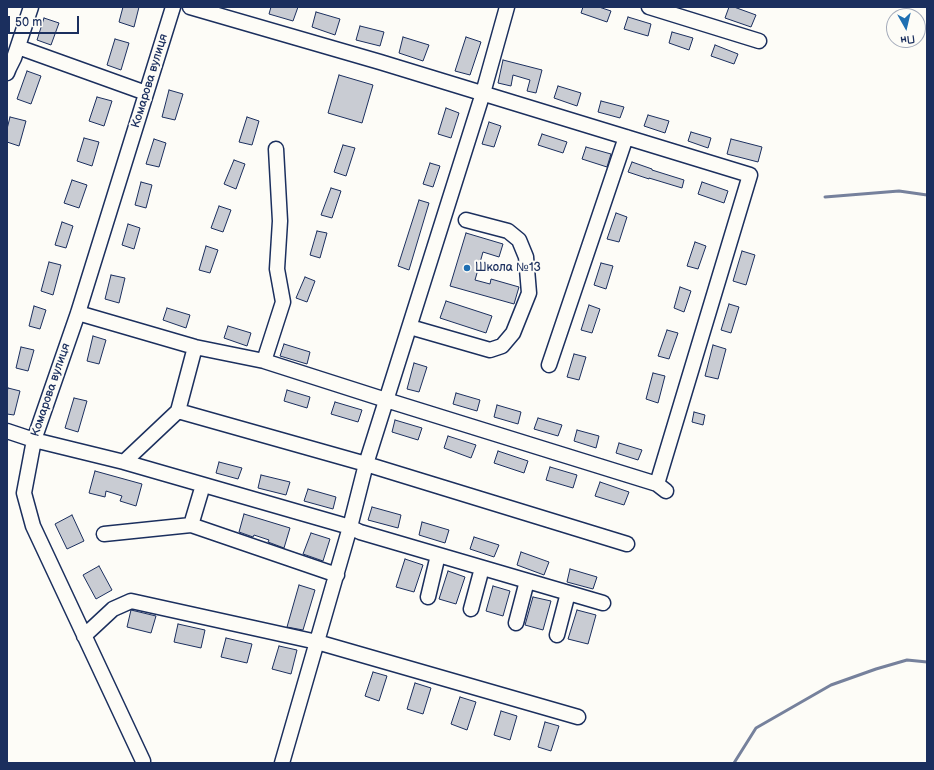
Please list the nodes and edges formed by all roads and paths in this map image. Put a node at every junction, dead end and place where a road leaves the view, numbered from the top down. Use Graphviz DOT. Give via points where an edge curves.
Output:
graph roads {
  1 [pos="31,7"];
  2 [pos="173,7"];
  3 [pos="190,7"];
  4 [pos="508,7"];
  5 [pos="649,7"];
  6 [pos="666,10"];
  7 [pos="759,42"];
  8 [pos="18,47"];
  9 [pos="7,73"];
  10 [pos="146,93"];
  11 [pos="483,93"];
  12 [pos="626,137"];
  13 [pos="276,149"];
  14 [pos="466,220"];
  15 [pos="78,313"];
  16 [pos="410,327"];
  17 [pos="195,347"];
  18 [pos="264,361"];
  19 [pos="549,365"];
  20 [pos="386,400"];
  21 [pos="178,411"];
  22 [pos="7,431"];
  23 [pos="34,440"];
  24 [pos="124,462"];
  25 [pos="366,464"];
  26 [pos="203,485"];
  27 [pos="191,525"];
  28 [pos="350,527"];
  29 [pos="104,534"];
  30 [pos="627,544"];
  31 [pos="438,555"];
  32 [pos="482,568"];
  33 [pos="337,575"];
  34 [pos="527,581"];
  35 [pos="568,593"];
  36 [pos="428,597"];
  37 [pos="603,603"];
  38 [pos="471,609"];
  39 [pos="516,623"];
  40 [pos="557,635"];
  41 [pos="84,636"];
  42 [pos="317,642"];
  43 [pos="578,717"];
  44 [pos="145,762"];
  45 [pos="282,763"];
  1 -- 8 [label="street"];
  2 -- 10 [label="street, Комарова вулиця"];
  3 -- 11 [label="street"];
  4 -- 11 [label="street"];
  5 -- 6 [label="street"];
  6 -- 7 [label="street"];
  8 -- 9 [label="street"];
  8 -- 10 [label="street"];
  10 -- 15 [label="street, Комарова вулиця"];
  11 -- 12 [label="street"];
  11 -- 16 [label="street"];
  12 -- 19 [label="street"];
  12 -- 20 [label="street" via="750,175 662,488"];
  13 -- 18 [label="street" via="280,221 277,269 283,302"];
  14 -- 16 [label="street" via="508,231 519,240 526,257 528,293 513,333 502,346 490,350"];
  15 -- 17 [label="street"];
  15 -- 23 [label="street, Комарова вулиця"];
  16 -- 20 [label="street"];
  17 -- 18 [label="street"];
  17 -- 21 [label="street"];
  18 -- 20 [label="street"];
  20 -- 25 [label="street"];
  21 -- 24 [label="street"];
  21 -- 25 [label="street"];
  22 -- 23 [label="street"];
  23 -- 24 [label="street"];
  23 -- 41 [label="street, Комарова вулиця" via="24,493 33,526"];
  24 -- 26 [label="street"];
  25 -- 28 [label="street"];
  25 -- 30 [label="street"];
  26 -- 27 [label="street"];
  26 -- 28 [label="street"];
  27 -- 29 [label="street"];
  27 -- 33 [label="street"];
  28 -- 31 [label="street"];
  28 -- 33 [label="street"];
  31 -- 32 [label="street"];
  31 -- 36 [label="street"];
  32 -- 34 [label="street"];
  32 -- 38 [label="street"];
  33 -- 42 [label="street"];
  34 -- 35 [label="street"];
  34 -- 39 [label="street"];
  35 -- 37 [label="street"];
  35 -- 40 [label="street"];
  41 -- 42 [label="street" via="113,609 130,600"];
  41 -- 44 [label="street, Комарова вулиця"];
  42 -- 43 [label="street"];
  42 -- 45 [label="street"];
}
